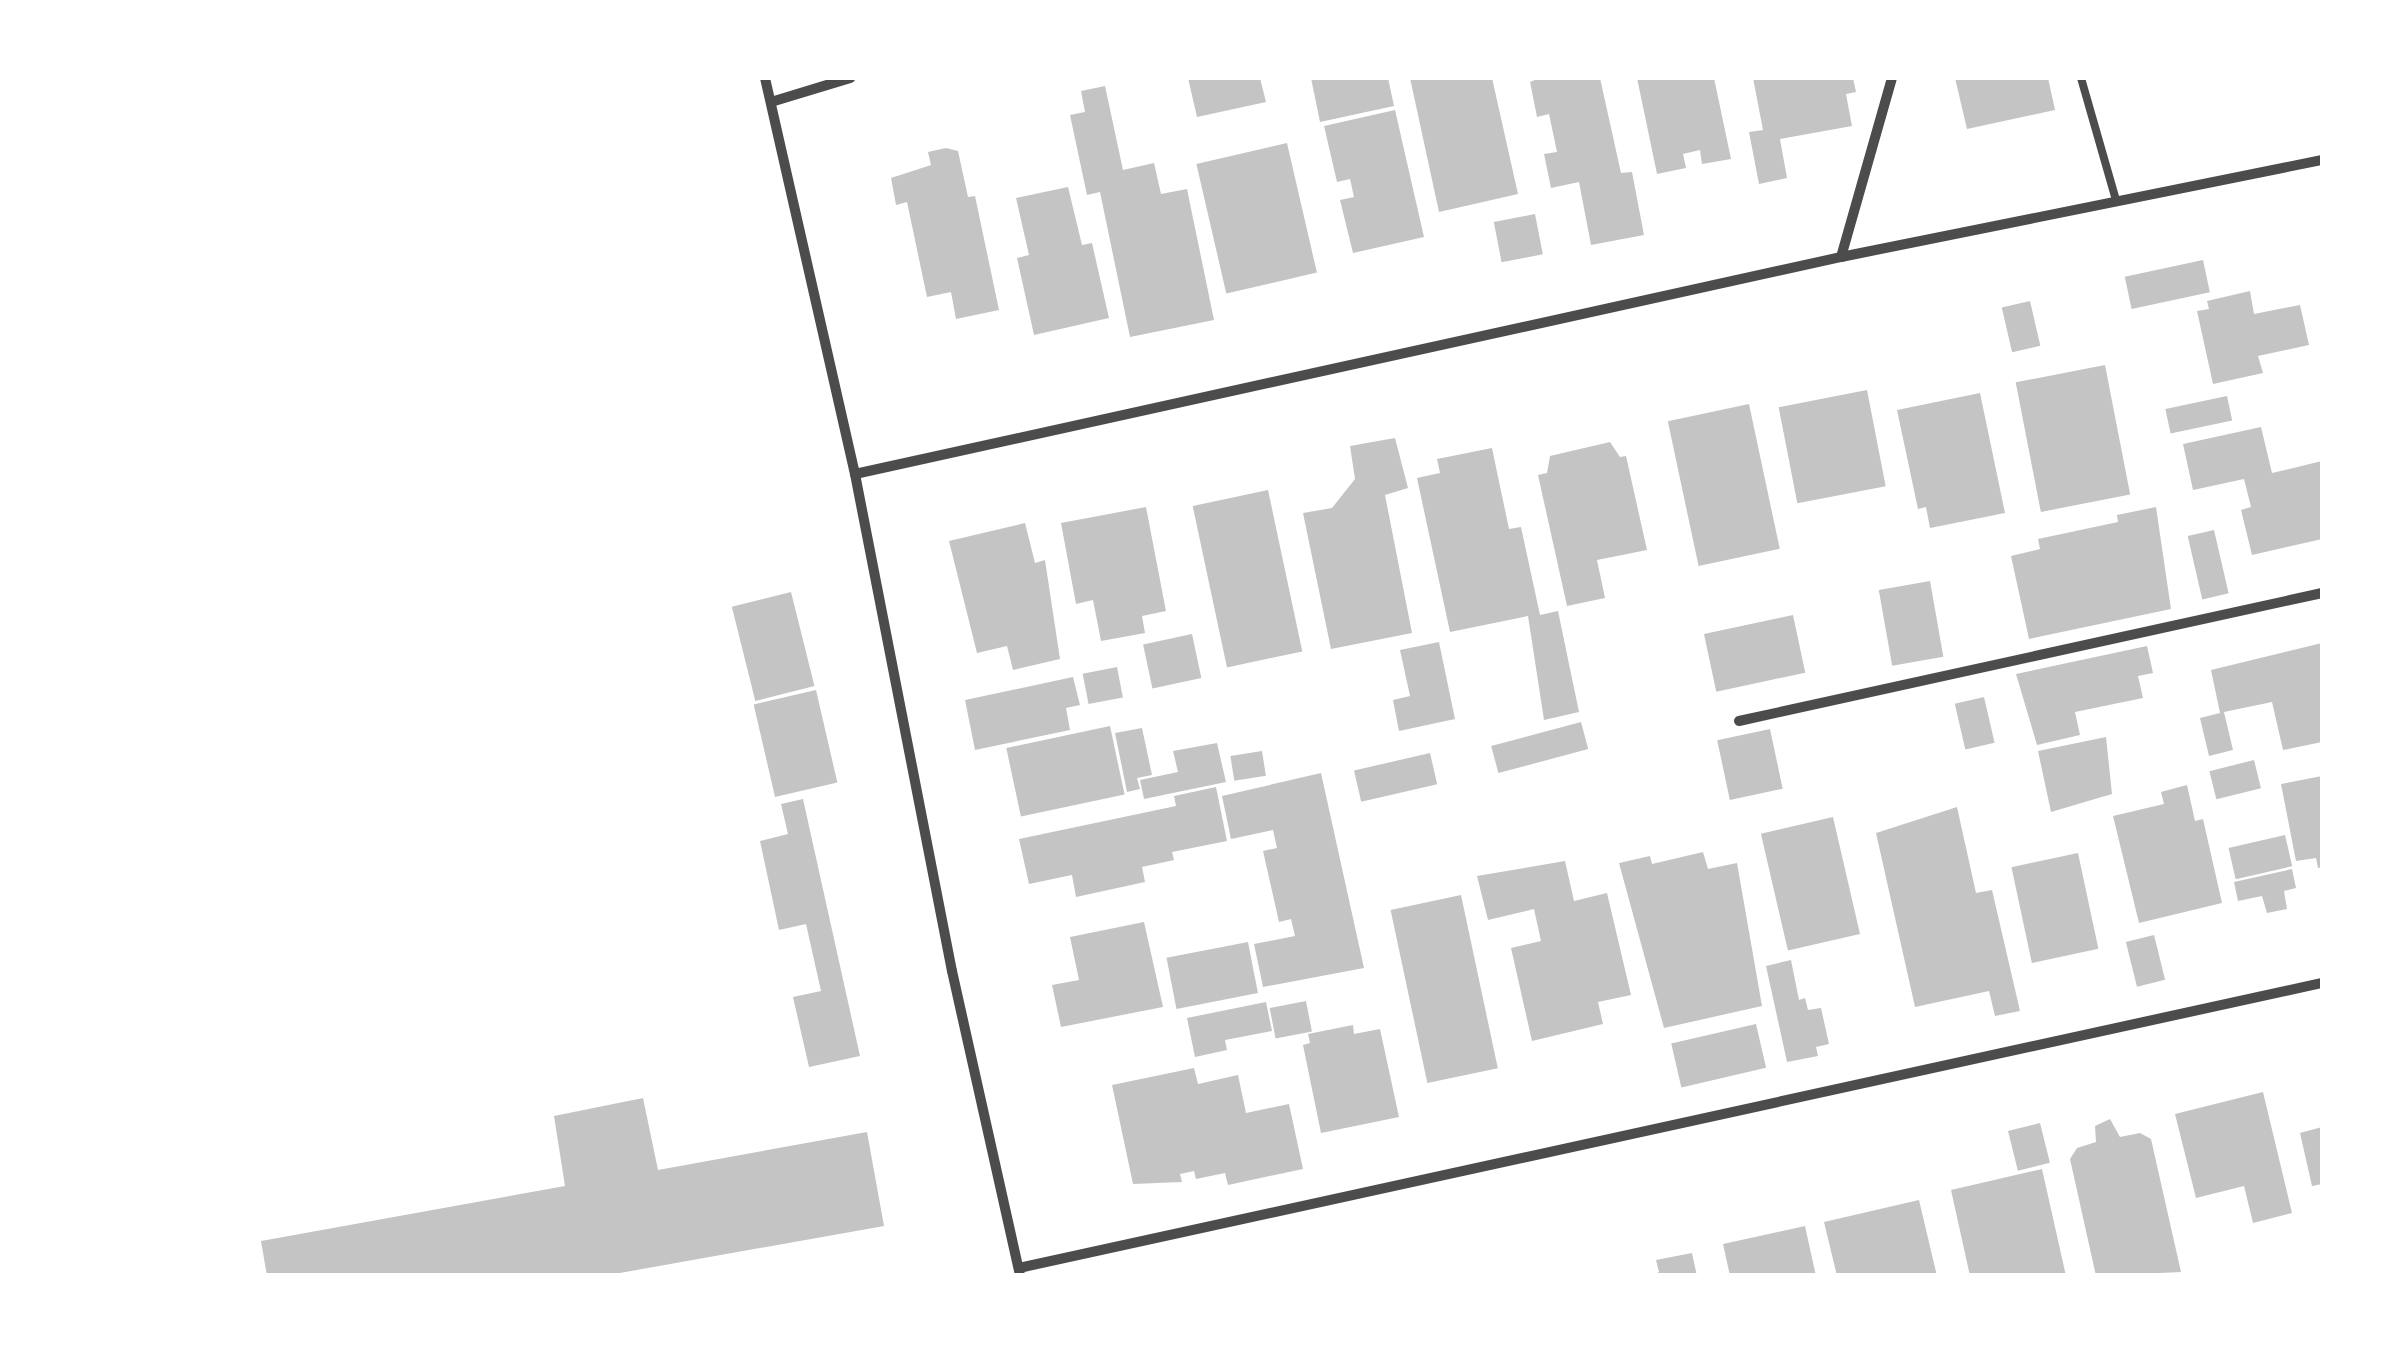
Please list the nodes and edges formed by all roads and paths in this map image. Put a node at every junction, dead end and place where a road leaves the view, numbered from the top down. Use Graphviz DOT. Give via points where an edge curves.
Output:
graph roads {
  1 [pos="765,78"];
  2 [pos="850,78"];
  3 [pos="1892,78"];
  4 [pos="2082,78"];
  5 [pos="771,102"];
  6 [pos="2322,160"];
  7 [pos="2116,200"];
  8 [pos="1841,258"];
  9 [pos="855,474"];
  10 [pos="2322,593"];
  11 [pos="1739,721"];
  12 [pos="2322,983"];
  13 [pos="1020,1272"];
  1 -- 5 [label="street"];
  2 -- 5 [label="street"];
  3 -- 8 [label="street"];
  4 -- 7 [label="lane"];
  5 -- 9 [label="street"];
  6 -- 7 [label="street"];
  7 -- 8 [label="street"];
  8 -- 9 [label="street"];
  9 -- 13 [label="street" via="974,1078"];
  10 -- 11 [label="street"];
  12 -- 13 [label="street"];
}
